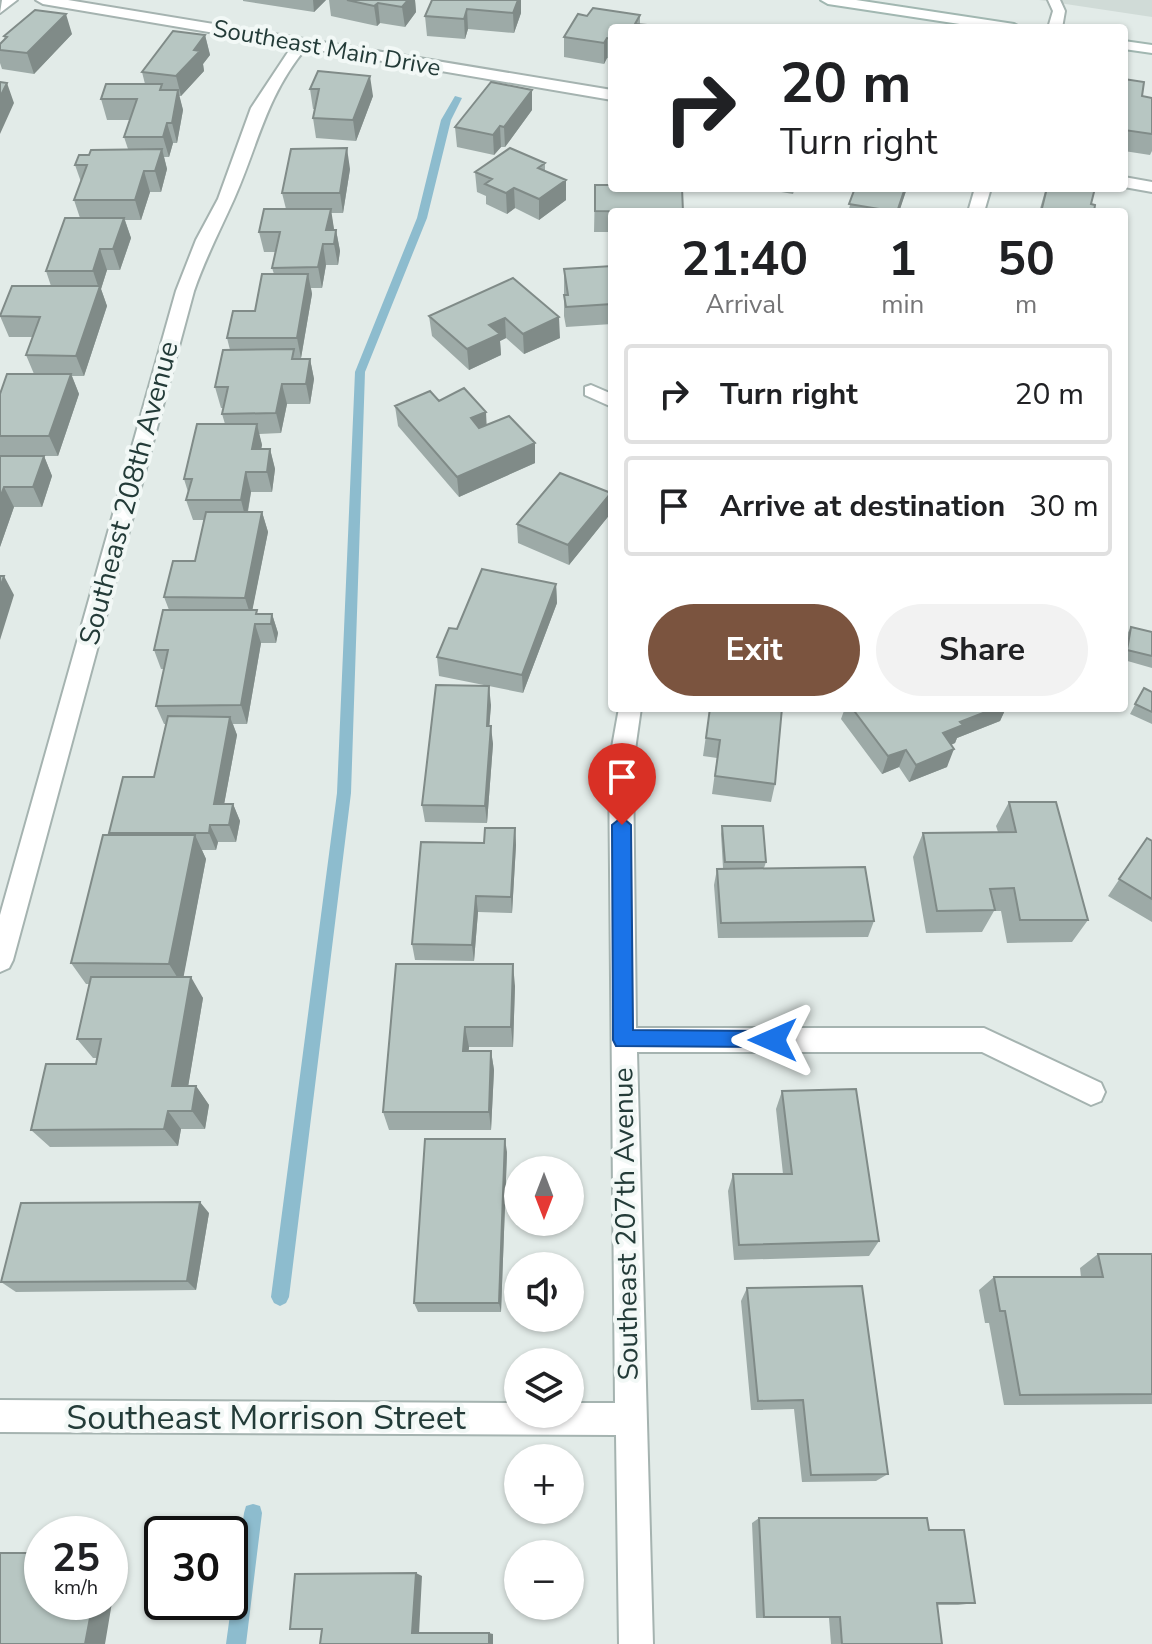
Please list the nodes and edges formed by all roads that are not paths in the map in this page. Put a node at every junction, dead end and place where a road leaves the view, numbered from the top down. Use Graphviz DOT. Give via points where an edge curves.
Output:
graph roads {
  1 [pos="10,0"];
  2 [pos="43,0"];
  3 [pos="828,0"];
  4 [pos="1054,0"];
  5 [pos="0,9"];
  6 [pos="987,24"];
  7 [pos="1056,24"];
  8 [pos="302,44"];
  9 [pos="1128,46"];
  10 [pos="1152,49"];
  11 [pos="608,94"];
  12 [pos="1128,183"];
  13 [pos="1152,187"];
  14 [pos="591,391"];
  15 [pos="608,399"];
  16 [pos="629,712"];
  17 [pos="0,960"];
  18 [pos="623,1040"];
  19 [pos="1091,1092"];
  20 [pos="0,1416"];
  21 [pos="629,1419"];
  22 [pos="636,1644"];
  1 -- 5 [label="street"];
  2 -- 8 [label="street, Southeast Main Drive"];
  3 -- 6 [label="street"];
  4 -- 7 [label="lane" via="1059,11"];
  8 -- 11 [label="street, Southeast Main Drive"];
  8 -- 17 [label="street, Southeast 208th Avenue" via="259,108 185,291"];
  9 -- 10 [label="street"];
  12 -- 13 [label="street"];
  14 -- 15 [label="lane"];
  16 -- 18 [label="street, Southeast 207th Avenue" via="621,764"];
  18 -- 19 [label="street" via="984,1040"];
  18 -- 21 [label="street, Southeast 207th Avenue"];
  20 -- 21 [label="street, Southeast Morrison Street"];
  21 -- 22 [label="street, Southeast 207th Avenue"];
}
